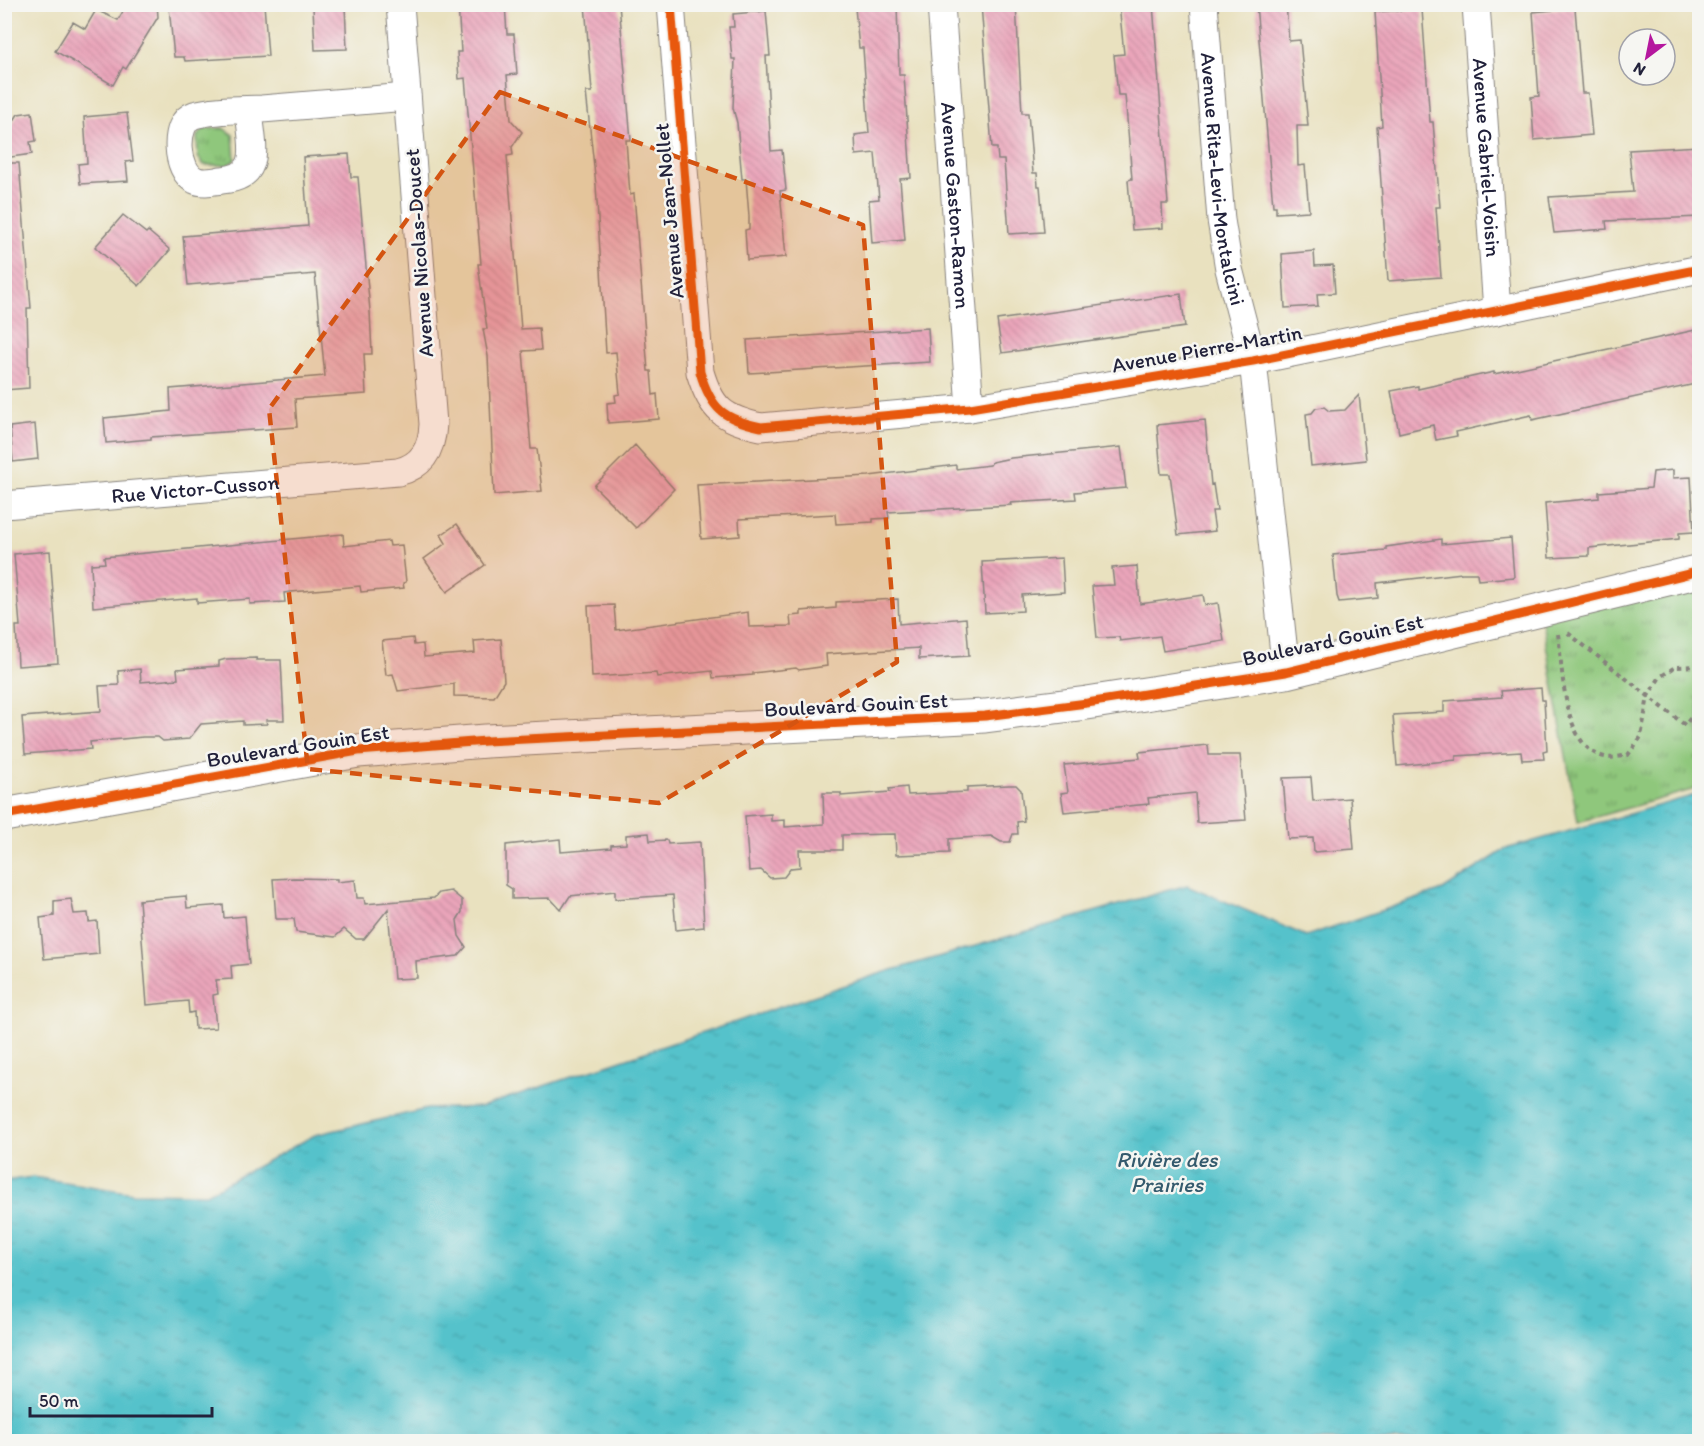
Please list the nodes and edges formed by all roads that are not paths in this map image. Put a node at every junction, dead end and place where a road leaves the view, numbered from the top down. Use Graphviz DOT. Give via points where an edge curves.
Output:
graph roads {
  1 [pos="400,4"];
  2 [pos="671,4"];
  3 [pos="940,4"];
  4 [pos="1204,4"];
  5 [pos="1476,4"];
  6 [pos="407,97"];
  7 [pos="249,110"];
  8 [pos="1700,269"];
  9 [pos="1497,311"];
  10 [pos="1253,361"];
  11 [pos="970,408"];
  12 [pos="719,411"];
  13 [pos="386,474"];
  14 [pos="4,505"];
  15 [pos="1700,571"];
  16 [pos="1286,672"];
  17 [pos="4,815"];
  1 -- 6 [label="street, Avenue Nicolas-Doucet"];
  2 -- 12 [label="street, Avenue Jean-Nollet" via="700,372 706,393"];
  3 -- 11 [label="street, Avenue Gaston-Ramon"];
  4 -- 10 [label="street, Avenue Rita-Levi-Montalcini" via="1221,220 1229,269"];
  5 -- 9 [label="street, Avenue Gabriel-Voisin"];
  6 -- 7 [label="street"];
  6 -- 13 [label="street, Avenue Nicolas-Doucet" via="432,436 419,463 408,470"];
  8 -- 9 [label="street, Avenue Pierre-Martin"];
  9 -- 10 [label="street, Avenue Pierre-Martin"];
  10 -- 11 [label="street, Avenue Pierre-Martin"];
  10 -- 16 [label="street, Avenue Rita-Levi-Montalcini"];
  11 -- 12 [label="street, Avenue Pierre-Martin" via="761,428 738,422"];
  13 -- 14 [label="street, Rue Victor-Cusson"];
  15 -- 16 [label="street, Boulevard Gouin Est" via="1548,617"];
  16 -- 17 [label="street, Boulevard Gouin Est" via="985,716 358,751"];
}
